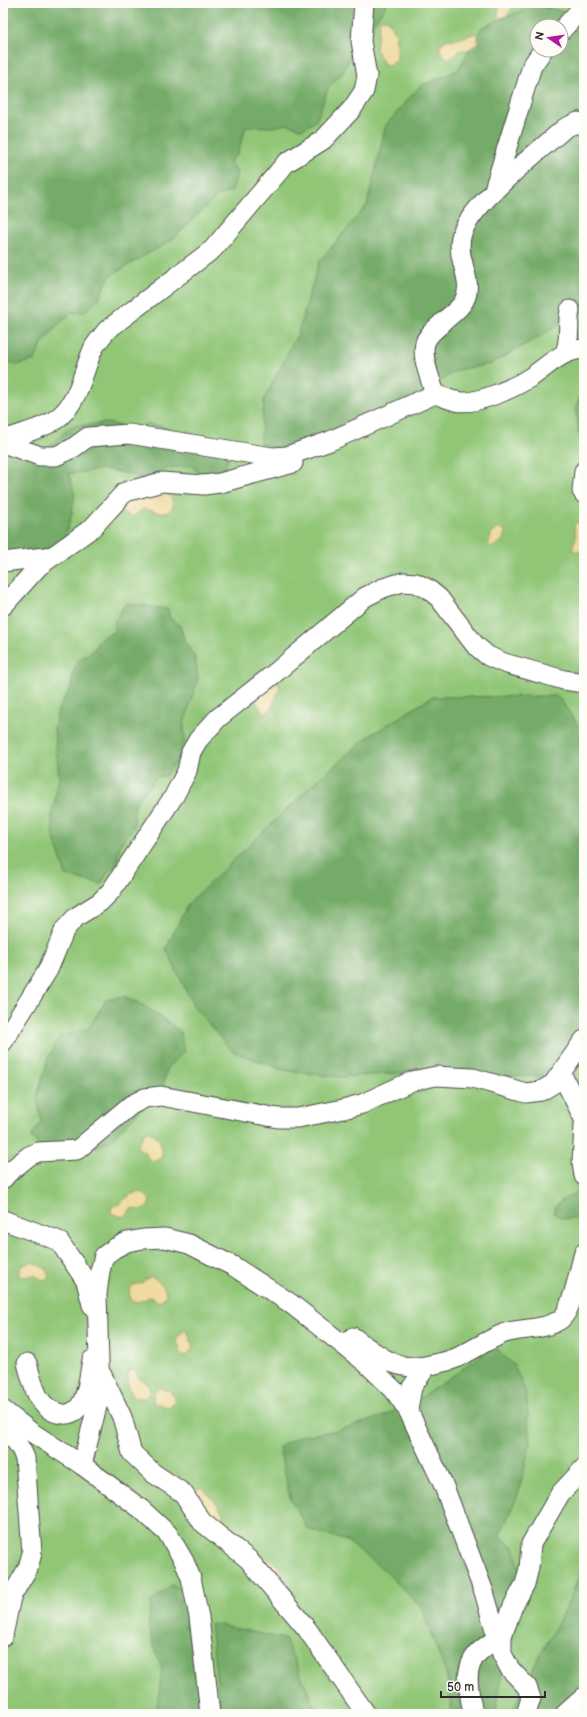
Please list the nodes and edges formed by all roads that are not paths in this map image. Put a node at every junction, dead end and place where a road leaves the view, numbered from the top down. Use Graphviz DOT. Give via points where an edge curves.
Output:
graph roads {
  1 [pos="364,3"];
  2 [pos="564,3"];
  3 [pos="583,9"];
  4 [pos="569,22"];
  5 [pos="538,58"];
  6 [pos="584,127"];
  7 [pos="493,193"];
  8 [pos="570,310"];
  9 [pos="584,349"];
  10 [pos="565,353"];
  11 [pos="435,394"];
  12 [pos="3,441"];
  13 [pos="330,442"];
  14 [pos="584,471"];
  15 [pos="584,494"];
  16 [pos="56,556"];
  17 [pos="3,562"];
  18 [pos="3,606"];
  19 [pos="584,683"];
  20 [pos="584,1040"];
  21 [pos="3,1042"];
  22 [pos="562,1073"];
  23 [pos="584,1119"];
  24 [pos="584,1125"];
  25 [pos="584,1176"];
  26 [pos="3,1179"];
  27 [pos="3,1220"];
  28 [pos="584,1253"];
  29 [pos="290,1303"];
  30 [pos="98,1331"];
  31 [pos="27,1363"];
  32 [pos="427,1366"];
  33 [pos="98,1368"];
  34 [pos="3,1410"];
  35 [pos="408,1410"];
  36 [pos="3,1428"];
  37 [pos="82,1466"];
  38 [pos="584,1468"];
  39 [pos="3,1636"];
  40 [pos="500,1646"];
  41 [pos="584,1697"];
  42 [pos="210,1714"];
  43 [pos="366,1714"];
  44 [pos="473,1714"];
  45 [pos="526,1714"];
  46 [pos="565,1714"];
  1 -- 12 [label="street" via="361,41 367,76 364,91 352,109 323,140 286,163 213,248 107,330 94,347 78,392 68,409 56,420 40,428"];
  2 -- 3 [label="street"];
  3 -- 4 [label="street"];
  5 -- 7 [label="street" via="532,66"];
  6 -- 7 [label="street" via="578,122 564,128"];
  7 -- 11 [label="street" via="474,211 461,236 459,250 468,289 464,301 430,334 424,344 425,359"];
  8 -- 10 [label="street" via="569,343"];
  9 -- 10 [label="street"];
  10 -- 11 [label="street" via="530,378 477,400 457,402"];
  11 -- 13 [label="street"];
  12 -- 13 [label="street" via="40,456 56,456 88,437 129,434 272,457 287,456"];
  13 -- 16 [label="street" via="320,456 220,483 204,485 162,482 125,492 92,528"];
  14 -- 15 [label="street"];
  16 -- 17 [label="street"];
  16 -- 18 [label="street" via="39,566"];
  19 -- 21 [label="street" via="557,678 488,656 475,645 439,598 416,583 403,582 365,597 218,718 198,740 191,752 187,771 174,796 111,891 100,902 76,917 65,929 51,964"];
  20 -- 22 [label="street"];
  22 -- 23 [label="street"];
  22 -- 26 [label="street" via="553,1084 526,1093 473,1078 436,1076 412,1081 362,1104 298,1118 278,1118 186,1100 153,1097 131,1105 77,1150 38,1152 29,1156"];
  24 -- 25 [label="street"];
  27 -- 30 [label="street" via="59,1241 86,1280"];
  28 -- 32 [label="street" via="569,1305 561,1318 548,1325 515,1330 489,1339 455,1359"];
  29 -- 30 [label="street" via="233,1266 195,1247 165,1238 143,1239 127,1242 104,1256 97,1294"];
  29 -- 32 [label="street" via="325,1318 386,1360 406,1368"];
  29 -- 35 [label="street" via="365,1362 394,1390"];
  30 -- 31 [label="street" via="86,1391 79,1408 71,1413 64,1415 50,1411 43,1405 34,1390"];
  30 -- 33 [label="street"];
  32 -- 35 [label="street" via="412,1387"];
  33 -- 37 [label="street" via="100,1395"];
  33 -- 43 [label="street" via="122,1417 132,1453 153,1473 183,1493 202,1522 248,1559 307,1629"];
  34 -- 37 [label="street"];
  35 -- 40 [label="street" via="443,1484 484,1592"];
  36 -- 39 [label="street" via="21,1446 25,1458 32,1553 28,1568 11,1597"];
  37 -- 42 [label="street" via="158,1523 168,1534 184,1561 191,1578 198,1617"];
  38 -- 40 [label="street" via="560,1494 531,1544 525,1584 513,1606"];
  40 -- 44 [label="street" via="477,1653 470,1664 467,1681"];
  40 -- 45 [label="street" via="510,1669 527,1687 531,1698"];
  41 -- 46 [label="street"];
}
